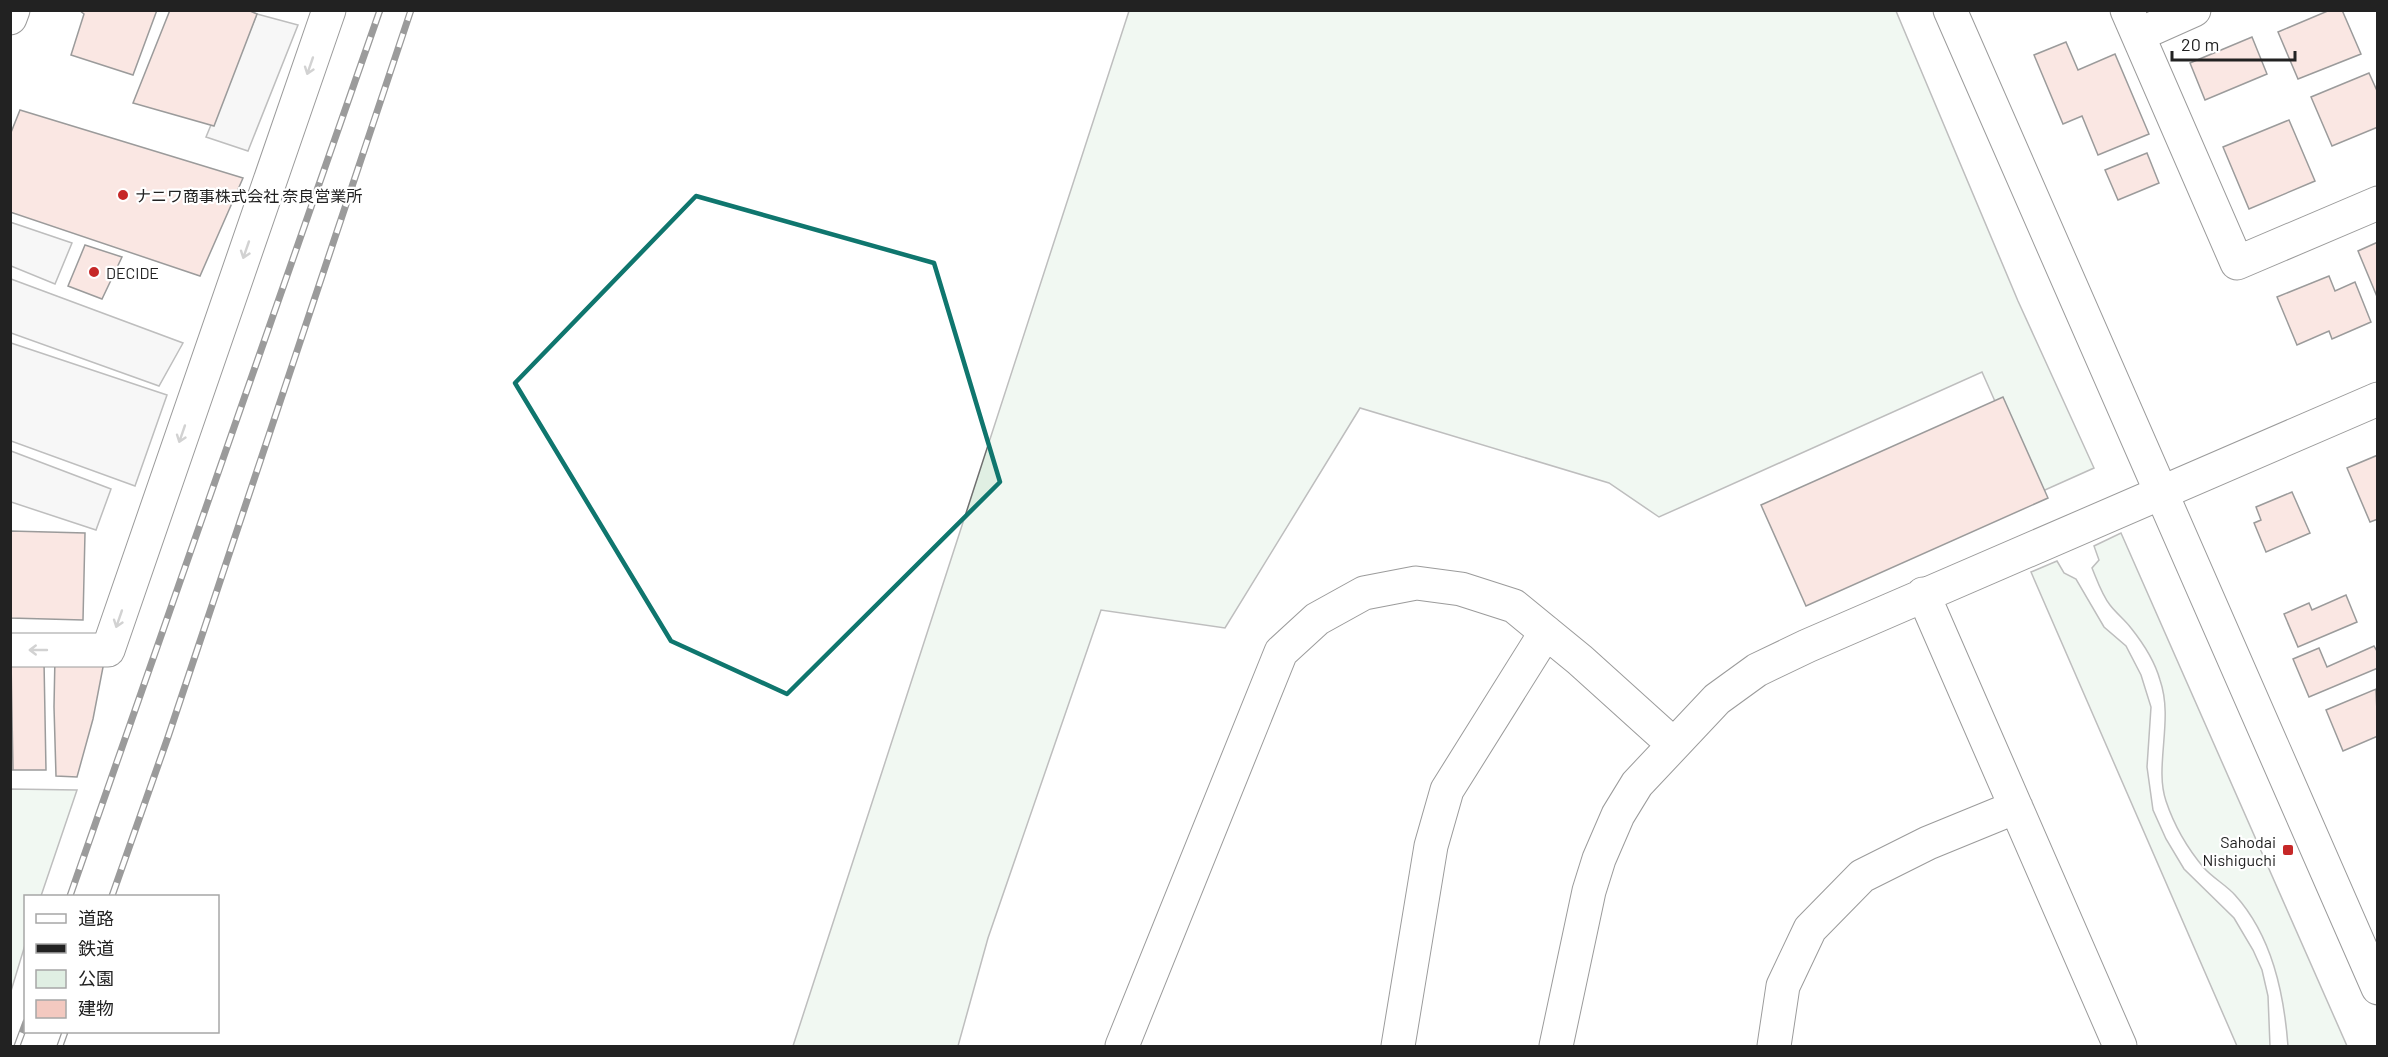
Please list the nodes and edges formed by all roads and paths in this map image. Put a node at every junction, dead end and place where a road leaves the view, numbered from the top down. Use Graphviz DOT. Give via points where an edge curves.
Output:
graph roads {
  1 [pos="13,10"];
  2 [pos="329,10"];
  3 [pos="1950,10"];
  4 [pos="2194,10"];
  5 [pos="10,18"];
  6 [pos="2133,23"];
  7 [pos="2378,202"];
  8 [pos="2378,399"];
  9 [pos="2161,491"];
  10 [pos="1923,594"];
  11 [pos="1546,632"];
  12 [pos="10,650"];
  13 [pos="1673,744"];
  14 [pos="2016,807"];
  15 [pos="2378,988"];
  16 [pos="2111,1044"];
  17 [pos="1122,1047"];
  18 [pos="1398,1047"];
  19 [pos="1556,1047"];
  20 [pos="1774,1047"];
  1 -- 5 [label="street"];
  2 -- 12 [label="street, one-way" via="108,650"];
  3 -- 9 [label="street"];
  4 -- 6 [label="street"];
  6 -- 7 [label="street" via="2236,263"];
  8 -- 9 [label="street"];
  9 -- 10 [label="street"];
  9 -- 15 [label="street"];
  10 -- 13 [label="street" via="1757,670 1717,699"];
  10 -- 14 [label="street"];
  11 -- 13 [label="street"];
  11 -- 17 [label="street" via="1514,606 1461,589 1416,584 1364,593 1317,619 1281,652"];
  11 -- 18 [label="street" via="1447,790 1431,846"];
  13 -- 19 [label="street" via="1637,784 1599,859"];
  14 -- 16 [label="street"];
  14 -- 20 [label="street" via="1928,843 1862,876 1810,929 1783,986"];
}
